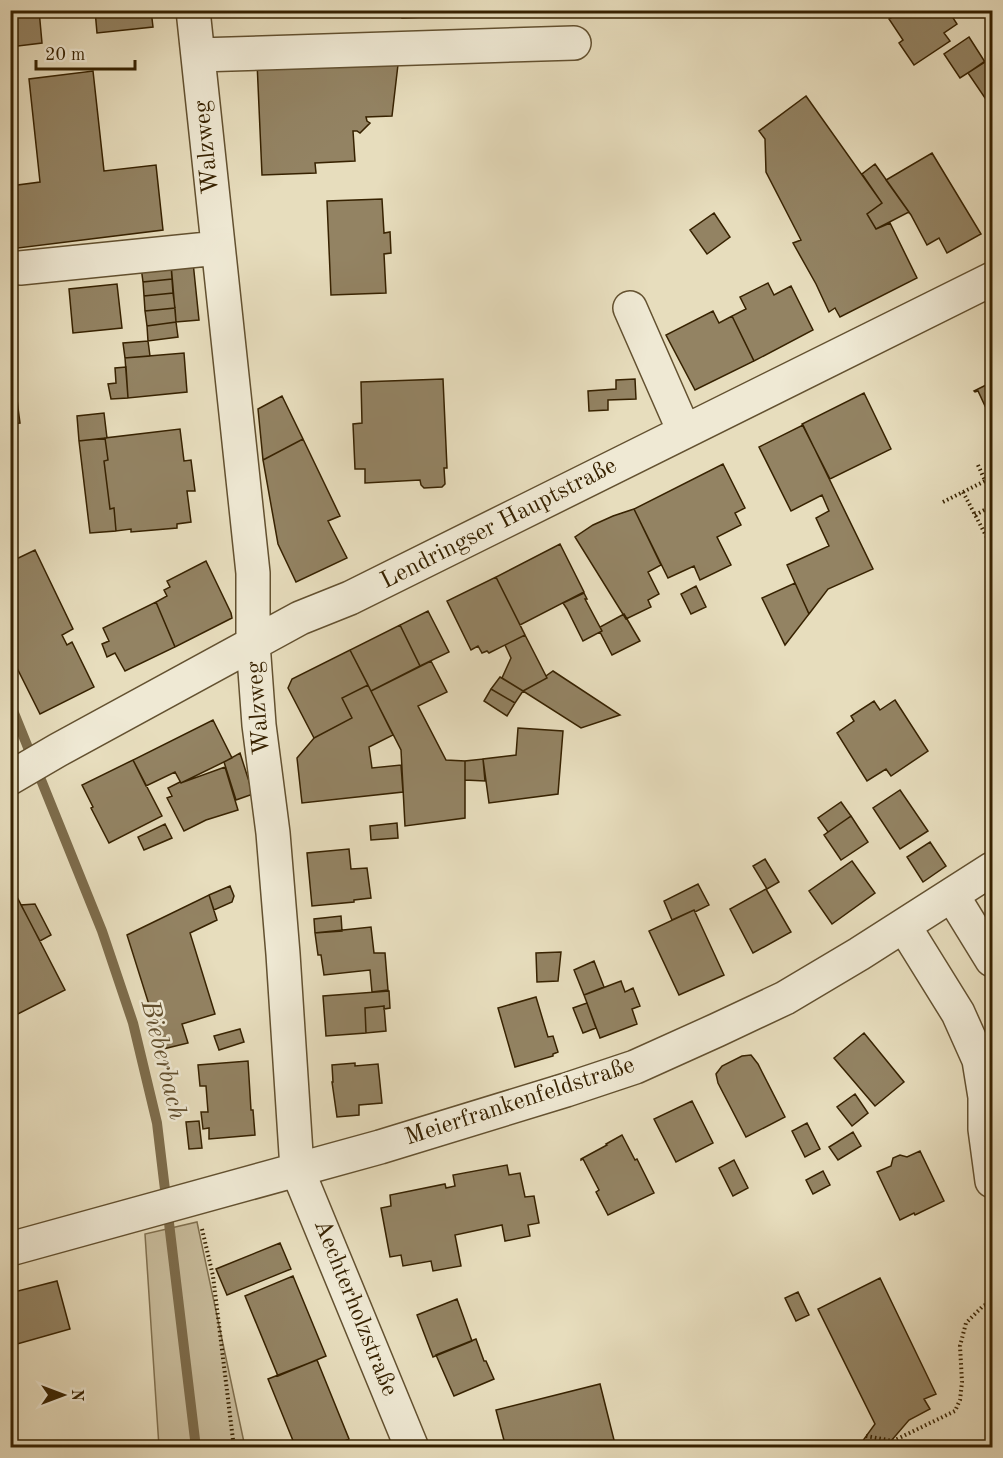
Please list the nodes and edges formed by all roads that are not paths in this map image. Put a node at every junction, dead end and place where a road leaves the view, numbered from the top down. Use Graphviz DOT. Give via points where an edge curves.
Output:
graph roads {
  1 [pos="193,10"];
  2 [pos="574,43"];
  3 [pos="198,55"];
  4 [pos="218,248"];
  5 [pos="20,268"];
  6 [pos="993,279"];
  7 [pos="630,308"];
  8 [pos="684,431"];
  9 [pos="253,644"];
  10 [pos="10,778"];
  11 [pos="993,869"];
  12 [pos="952,895"];
  13 [pos="904,926"];
  14 [pos="993,960"];
  15 [pos="989,1094"];
  16 [pos="297,1169"];
  17 [pos="993,1181"];
  18 [pos="10,1249"];
  19 [pos="412,1448"];
  1 -- 3 [label="street, Walzweg"];
  2 -- 3 [label="street"];
  3 -- 4 [label="street, Walzweg"];
  4 -- 5 [label="street"];
  4 -- 9 [label="street, Walzweg" via="253,573"];
  6 -- 8 [label="street, Lendringser Hauptstraße"];
  7 -- 8 [label="street"];
  8 -- 9 [label="street, Lendringser Hauptstraße"];
  9 -- 10 [label="street, Lendringser Hauptstraße"];
  9 -- 16 [label="street, Walzweg" via="273,833"];
  11 -- 12 [label="street, Meierfrankenfeldstraße"];
  12 -- 13 [label="street, Meierfrankenfeldstraße"];
  12 -- 14 [label="street"];
  13 -- 15 [label="street" via="958,1013"];
  13 -- 16 [label="street, Meierfrankenfeldstraße" via="784,998 635,1067"];
  15 -- 17 [label="street" via="985,1129"];
  16 -- 18 [label="street, Meierfrankenfeldstraße"];
  16 -- 19 [label="street, Aechterholzstraße"];
}
